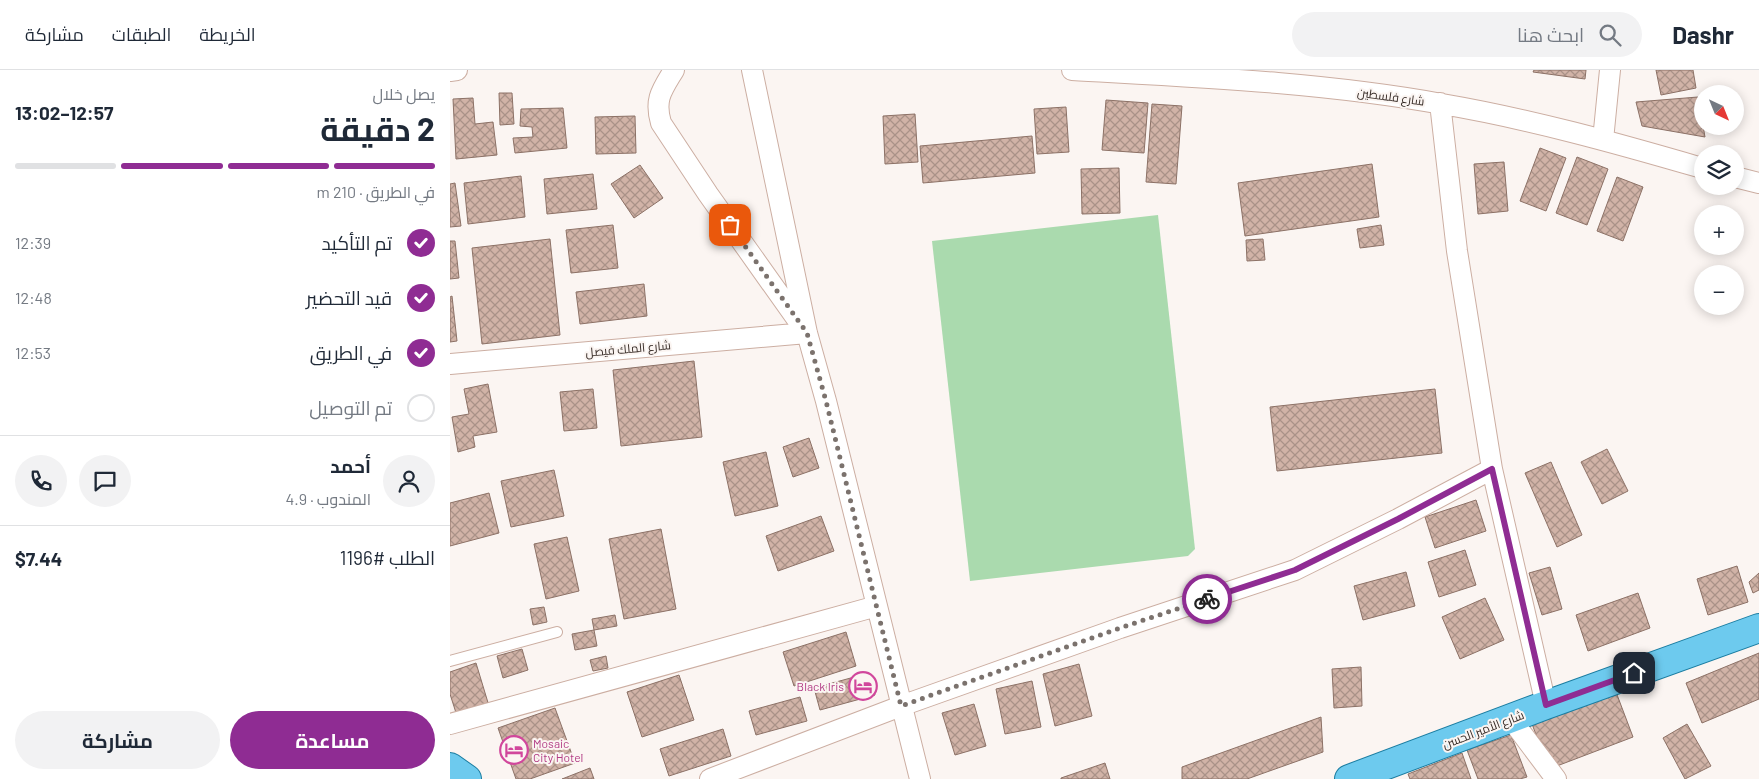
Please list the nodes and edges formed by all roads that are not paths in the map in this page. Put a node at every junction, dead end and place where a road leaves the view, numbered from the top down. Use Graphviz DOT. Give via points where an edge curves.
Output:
graph roads {
  1 [pos="450,70"];
  2 [pos="457,70"];
  3 [pos="674,70"];
  4 [pos="752,70"];
  5 [pos="1072,70"];
  6 [pos="1610,70"];
  7 [pos="1440,103"];
  8 [pos="1602,140"];
  9 [pos="1694,166"];
  10 [pos="1744,179"];
  11 [pos="1759,183"];
  12 [pos="807,333"];
  13 [pos="450,364"];
  14 [pos="1492,469"];
  15 [pos="877,606"];
  16 [pos="1759,628"];
  17 [pos="557,632"];
  18 [pos="450,661"];
  19 [pos="1546,705"];
  20 [pos="901,706"];
  21 [pos="1511,719"];
  22 [pos="450,724"];
  23 [pos="450,767"];
  24 [pos="467,779"];
  25 [pos="710,779"];
  26 [pos="920,779"];
  27 [pos="1349,779"];
  28 [pos="1556,779"];
  1 -- 2 [label="street"];
  3 -- 12 [label="street" via="658,99 661,123"];
  4 -- 12 [label="street"];
  5 -- 7 [label="street, شارع فلسطين" via="1304,86"];
  6 -- 8 [label="street"];
  7 -- 8 [label="street, شارع فلسطين"];
  7 -- 14 [label="street" via="1458,251"];
  8 -- 9 [label="street, شارع فلسطين"];
  10 -- 11 [label="street"];
  12 -- 13 [label="street, شارع الملك فيصل"];
  12 -- 15 [label="street"];
  14 -- 19 [label="street"];
  14 -- 20 [label="street" via="1295,570"];
  15 -- 20 [label="street"];
  15 -- 22 [label="street"];
  16 -- 19 [label="main road, شارع الأمير الحسن"];
  17 -- 18 [label="lane"];
  19 -- 21 [label="main road, شارع الأمير الحسن"];
  20 -- 25 [label="street"];
  20 -- 26 [label="street"];
  21 -- 27 [label="main road, شارع الأمير الحسن"];
  21 -- 28 [label="street"];
  23 -- 24 [label="main road"];
}
